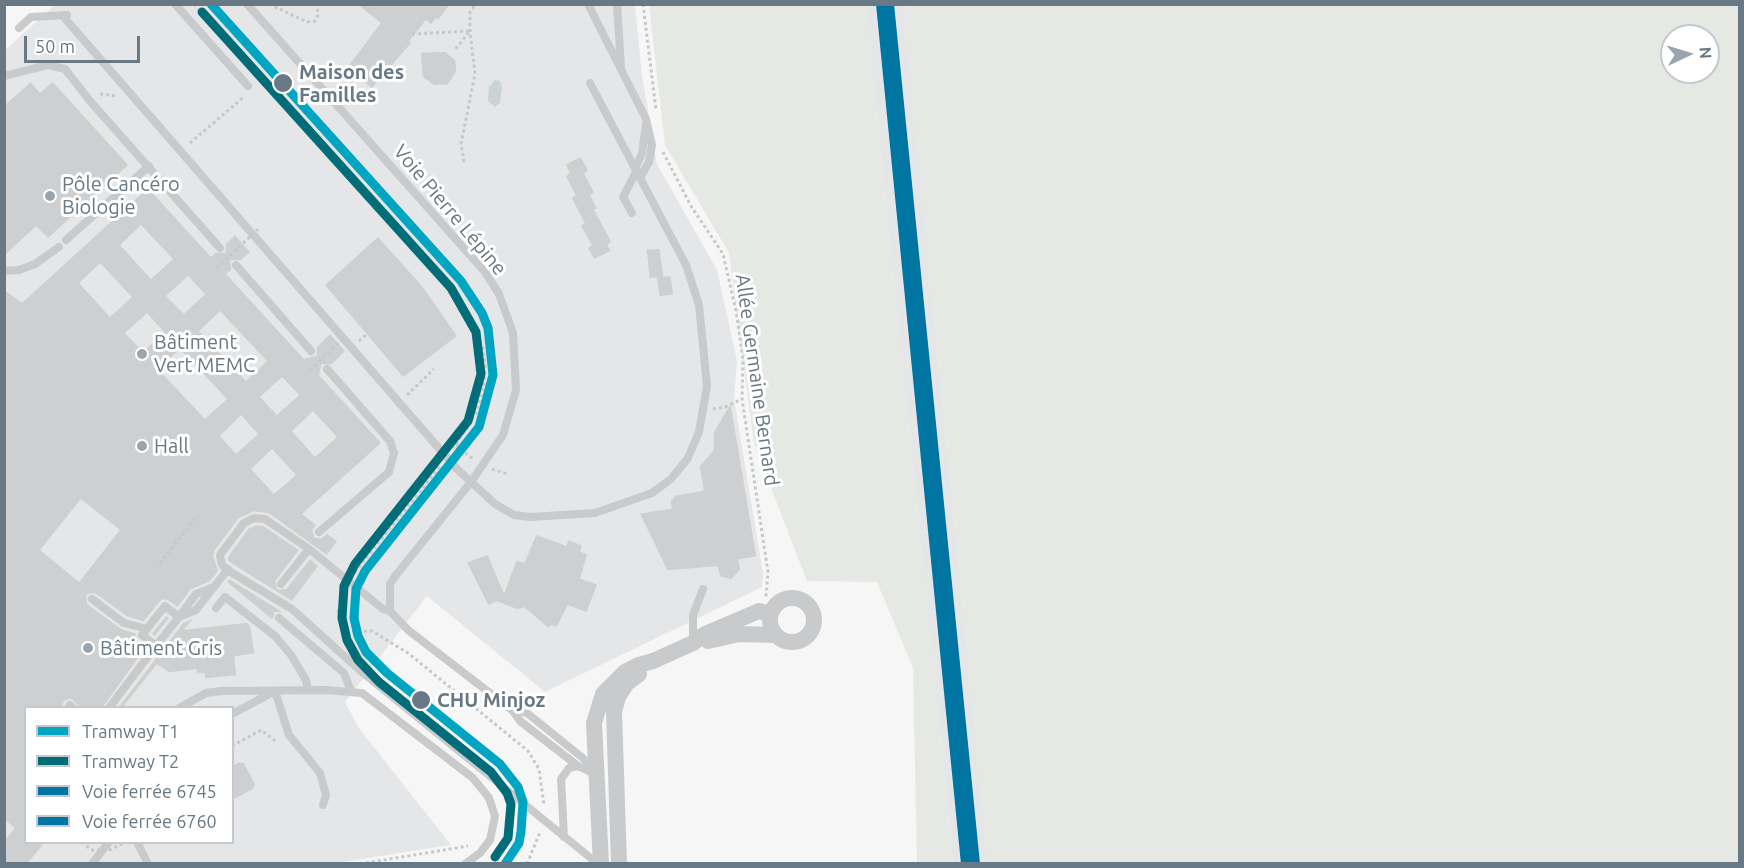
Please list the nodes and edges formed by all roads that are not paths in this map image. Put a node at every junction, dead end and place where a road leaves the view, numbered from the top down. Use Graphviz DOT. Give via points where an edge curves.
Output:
graph roads {
  1 [pos="175,4"];
  2 [pos="247,4"];
  3 [pos="588,4"];
  4 [pos="617,4"];
  5 [pos="65,15"];
  6 [pos="19,28"];
  7 [pos="621,71"];
  8 [pos="4,76"];
  9 [pos="590,83"];
  10 [pos="250,88"];
  11 [pos="149,166"];
  12 [pos="638,171"];
  13 [pos="632,213"];
  14 [pos="242,221"];
  15 [pos="66,240"];
  16 [pos="59,247"];
  17 [pos="220,248"];
  18 [pos="236,265"];
  19 [pos="4,271"];
  20 [pos="311,351"];
  21 [pos="327,369"];
  22 [pos="471,483"];
  23 [pos="319,532"];
  24 [pos="309,549"];
  25 [pos="228,569"];
  26 [pos="281,584"];
  27 [pos="703,589"];
  28 [pos="92,599"];
  29 [pos="216,608"];
  30 [pos="390,611"];
  31 [pos="770,614"];
  32 [pos="179,617"];
  33 [pos="279,618"];
  34 [pos="147,629"];
  35 [pos="775,636"];
  36 [pos="693,643"];
  37 [pos="156,646"];
  38 [pos="653,661"];
  39 [pos="308,690"];
  40 [pos="275,691"];
  41 [pos="351,691"];
  42 [pos="111,706"];
  43 [pos="183,706"];
  44 [pos="512,710"];
  45 [pos="234,713"];
  46 [pos="595,740"];
  47 [pos="578,754"];
  48 [pos="456,765"];
  49 [pos="478,766"];
  50 [pos="578,766"];
  51 [pos="597,775"];
  52 [pos="616,791"];
  53 [pos="323,805"];
  54 [pos="564,837"];
  55 [pos="109,844"];
  56 [pos="138,844"];
  57 [pos="92,864"];
  58 [pos="148,864"];
  59 [pos="465,864"];
  60 [pos="600,864"];
  61 [pos="619,864"];
  1 -- 10 [label="lane"];
  2 -- 22 [label="lane, Voie Pierre Lépine" via="485,272 499,294 513,333 516,390 503,435"];
  3 -- 7 [label="lane"];
  4 -- 7 [label="lane"];
  5 -- 6 [label="lane" via="31,17"];
  5 -- 14 [label="lane"];
  5 -- 14 [label="lane"];
  7 -- 12 [label="lane" via="646,119 651,145 649,162"];
  8 -- 11 [label="lane" via="48,65 65,69"];
  9 -- 12 [label="lane"];
  11 -- 15 [label="lane"];
  11 -- 17 [label="lane"];
  12 -- 13 [label="lane" via="624,197"];
  12 -- 22 [label="lane" via="686,265 699,305 707,386 699,432 688,458 671,479 652,493 619,506 572,516 514,515"];
  14 -- 22 [label="lane"];
  16 -- 19 [label="lane" via="35,264"];
  18 -- 20 [label="lane"];
  21 -- 23 [label="lane" via="390,441 394,453 389,472"];
  22 -- 30 [label="lane, Voie Pierre Lépine" via="396,574 390,584"];
  24 -- 25 [label="lane" via="265,519 255,518 244,523 220,555"];
  24 -- 26 [label="lane"];
  24 -- 30 [label="lane" via="364,595"];
  25 -- 32 [label="lane" via="214,587 196,594"];
  25 -- 49 [label="lane" via="292,609 369,678"];
  27 -- 36 [label="lane" via="693,615"];
  28 -- 34 [label="lane" via="124,622"];
  29 -- 39 [label="lane" via="225,597 275,636 291,655"];
  30 -- 44 [label="lane" via="408,630"];
  31 -- 35 [label="street"];
  31 -- 35 [label="street" via="778,602 792,598 806,603 814,615 812,630 801,641 786,642"];
  31 -- 36 [label="street" via="759,611"];
  32 -- 34 [label="lane" via="165,606"];
  32 -- 37 [label="lane"];
  33 -- 41 [label="lane" via="344,673"];
  34 -- 37 [label="lane" via="142,635"];
  35 -- 36 [label="street" via="739,634"];
  36 -- 38 [label="street"];
  37 -- 42 [label="lane"];
  38 -- 46 [label="street" via="625,672 603,694 594,723"];
  38 -- 52 [label="street" via="627,683 618,697 614,712"];
  39 -- 40 [label="lane"];
  39 -- 41 [label="lane"];
  40 -- 43 [label="lane" via="206,693"];
  40 -- 45 [label="lane"];
  40 -- 53 [label="lane" via="289,735 320,773 326,795"];
  41 -- 48 [label="lane" via="371,698"];
  44 -- 47 [label="lane" via="526,713"];
  44 -- 50 [label="lane" via="520,721"];
  46 -- 47 [label="lane"];
  46 -- 51 [label="street"];
  47 -- 51 [label="lane"];
  48 -- 49 [label="lane"];
  48 -- 59 [label="lane" via="489,798 495,816 488,843"];
  49 -- 54 [label="lane"];
  50 -- 51 [label="lane"];
  50 -- 54 [label="lane" via="569,768 561,779"];
  51 -- 52 [label="street"];
  51 -- 60 [label="street"];
  52 -- 61 [label="street"];
  54 -- 60 [label="lane"];
  55 -- 57 [label="lane"];
  56 -- 58 [label="lane"];
}
